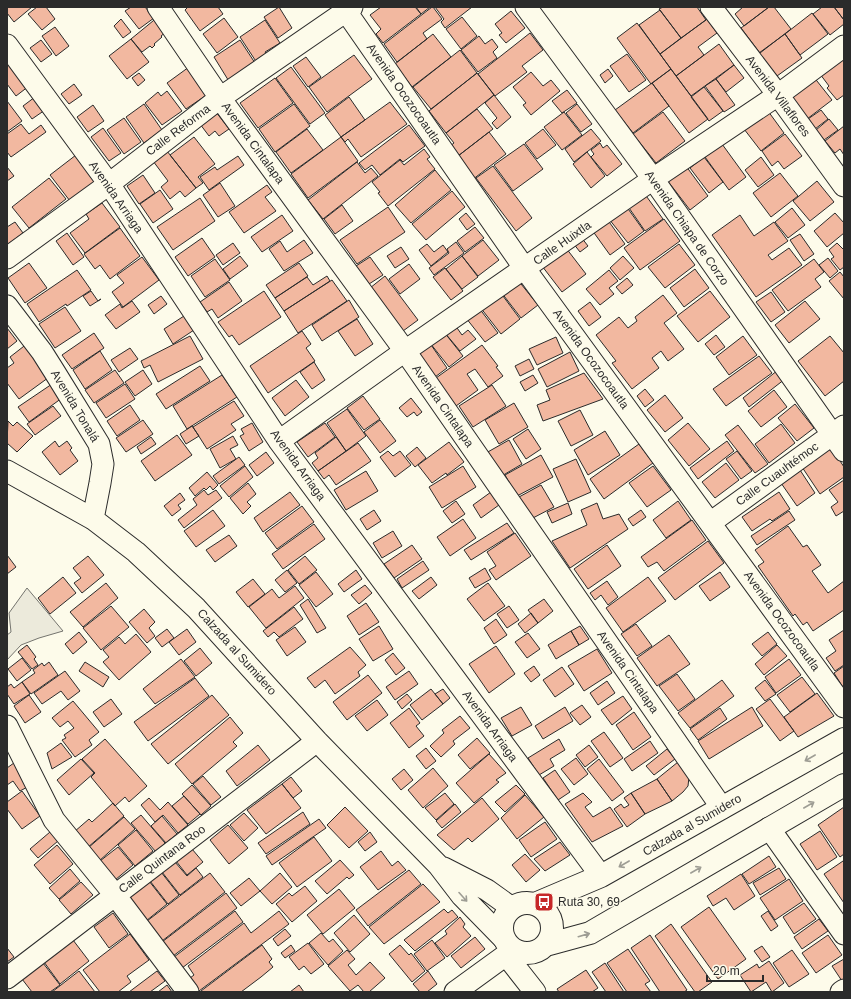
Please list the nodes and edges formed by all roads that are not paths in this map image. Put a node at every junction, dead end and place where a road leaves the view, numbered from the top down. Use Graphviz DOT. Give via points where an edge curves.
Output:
graph roads {
  1 [pos="158,7"];
  2 [pos="526,7"];
  3 [pos="711,7"];
  4 [pos="347,8"];
  5 [pos="7,46"];
  6 [pos="844,46"];
  7 [pos="778,95"];
  8 [pos="220,98"];
  9 [pos="653,179"];
  10 [pos="108,184"];
  11 [pos="844,186"];
  12 [pos="7,258"];
  13 [pos="525,269"];
  14 [pos="7,306"];
  15 [pos="405,351"];
  16 [pos="838,430"];
  17 [pos="279,440"];
  18 [pos="844,451"];
  19 [pos="7,471"];
  20 [pos="93,519"];
  21 [pos="710,523"];
  22 [pos="844,707"];
  23 [pos="7,726"];
  24 [pos="844,739"];
  25 [pos="317,741"];
  26 [pos="844,785"];
  27 [pos="722,808"];
  28 [pos="769,828"];
  29 [pos="440,866"];
  30 [pos="601,876"];
  31 [pos="115,895"];
  32 [pos="535,904"];
  33 [pos="512,908"];
  34 [pos="844,934"];
  35 [pos="546,945"];
  36 [pos="507,947"];
  37 [pos="12,982"];
  38 [pos="844,990"];
  39 [pos="188,992"];
  40 [pos="455,992"];
  41 [pos="535,992"];
  42 [pos="841,992"];
  1 -- 8 [label="street, Avenida Cintalapa"];
  2 -- 9 [label="street, Avenida Chiapa de Corzo"];
  3 -- 7 [label="street, Avenida Villaflores"];
  4 -- 8 [label="street, Calle Reforma"];
  4 -- 13 [label="street, Avenida Ocozocoautla"];
  5 -- 10 [label="street, Avenida Arriaga"];
  6 -- 7 [label="street, Calle Huixtla"];
  7 -- 9 [label="street, Calle Huixtla"];
  7 -- 11 [label="street, Avenida Villaflores"];
  8 -- 10 [label="street, Calle Reforma"];
  8 -- 15 [label="street, Avenida Cintalapa"];
  9 -- 13 [label="street, Calle Huixtla"];
  9 -- 16 [label="street, Avenida Chiapa de Corzo"];
  10 -- 12 [label="street, Calle Reforma"];
  10 -- 17 [label="street, Avenida Arriaga"];
  13 -- 15 [label="street, Calle Huixtla"];
  13 -- 21 [label="street, Avenida Ocozocoautla"];
  14 -- 20 [label="street, Avenida Tonalá" via="54,371 99,444 103,464"];
  15 -- 17 [label="street, Calle Huixtla"];
  15 -- 27 [label="street, Avenida Cintalapa"];
  16 -- 18 [label="street, Avenida Chiapa de Corzo"];
  16 -- 21 [label="street, Calle Cuauhtémoc"];
  17 -- 30 [label="street, Avenida Arriaga"];
  19 -- 20 [label="street, Calzada al Sumidero"];
  20 -- 25 [label="street, Calzada al Sumidero" via="136,552 196,608"];
  21 -- 22 [label="street, Avenida Ocozocoautla"];
  23 -- 31 [label="street" via="54,820"];
  24 -- 27 [label="main road, Calzada al Sumidero, one-way"];
  25 -- 29 [label="street, Calzada al Sumidero"];
  25 -- 31 [label="street, Calle Quintana Roo"];
  28 -- 26 [label="main road, one-way"];
  27 -- 30 [label="main road, Calzada al Sumidero, one-way"];
  28 -- 34 [label="street"];
  35 -- 28 [label="main road, one-way" via="590,933"];
  29 -- 33 [label="street, Calzada al Sumidero" via="487,890"];
  29 -- 36 [label="street, Calzada al Sumidero, one-way" via="462,896"];
  30 -- 32 [label="main road, Calzada al Sumidero"];
  31 -- 37 [label="street, Calle Quintana Roo"];
  31 -- 39 [label="street"];
  32 -- 33 [label="main road" via="519,904"];
  32 -- 35 [label="main road" via="543,908 552,922 550,938"];
  33 -- 36 [label="main road" via="502,921 501,929"];
  35 -- 36 [label="main road" via="533,953 519,952"];
  36 -- 40 [label="street"];
  36 -- 41 [label="street, Calzada al Sumidero"];
  38 -- 42 [label="street"];
}
